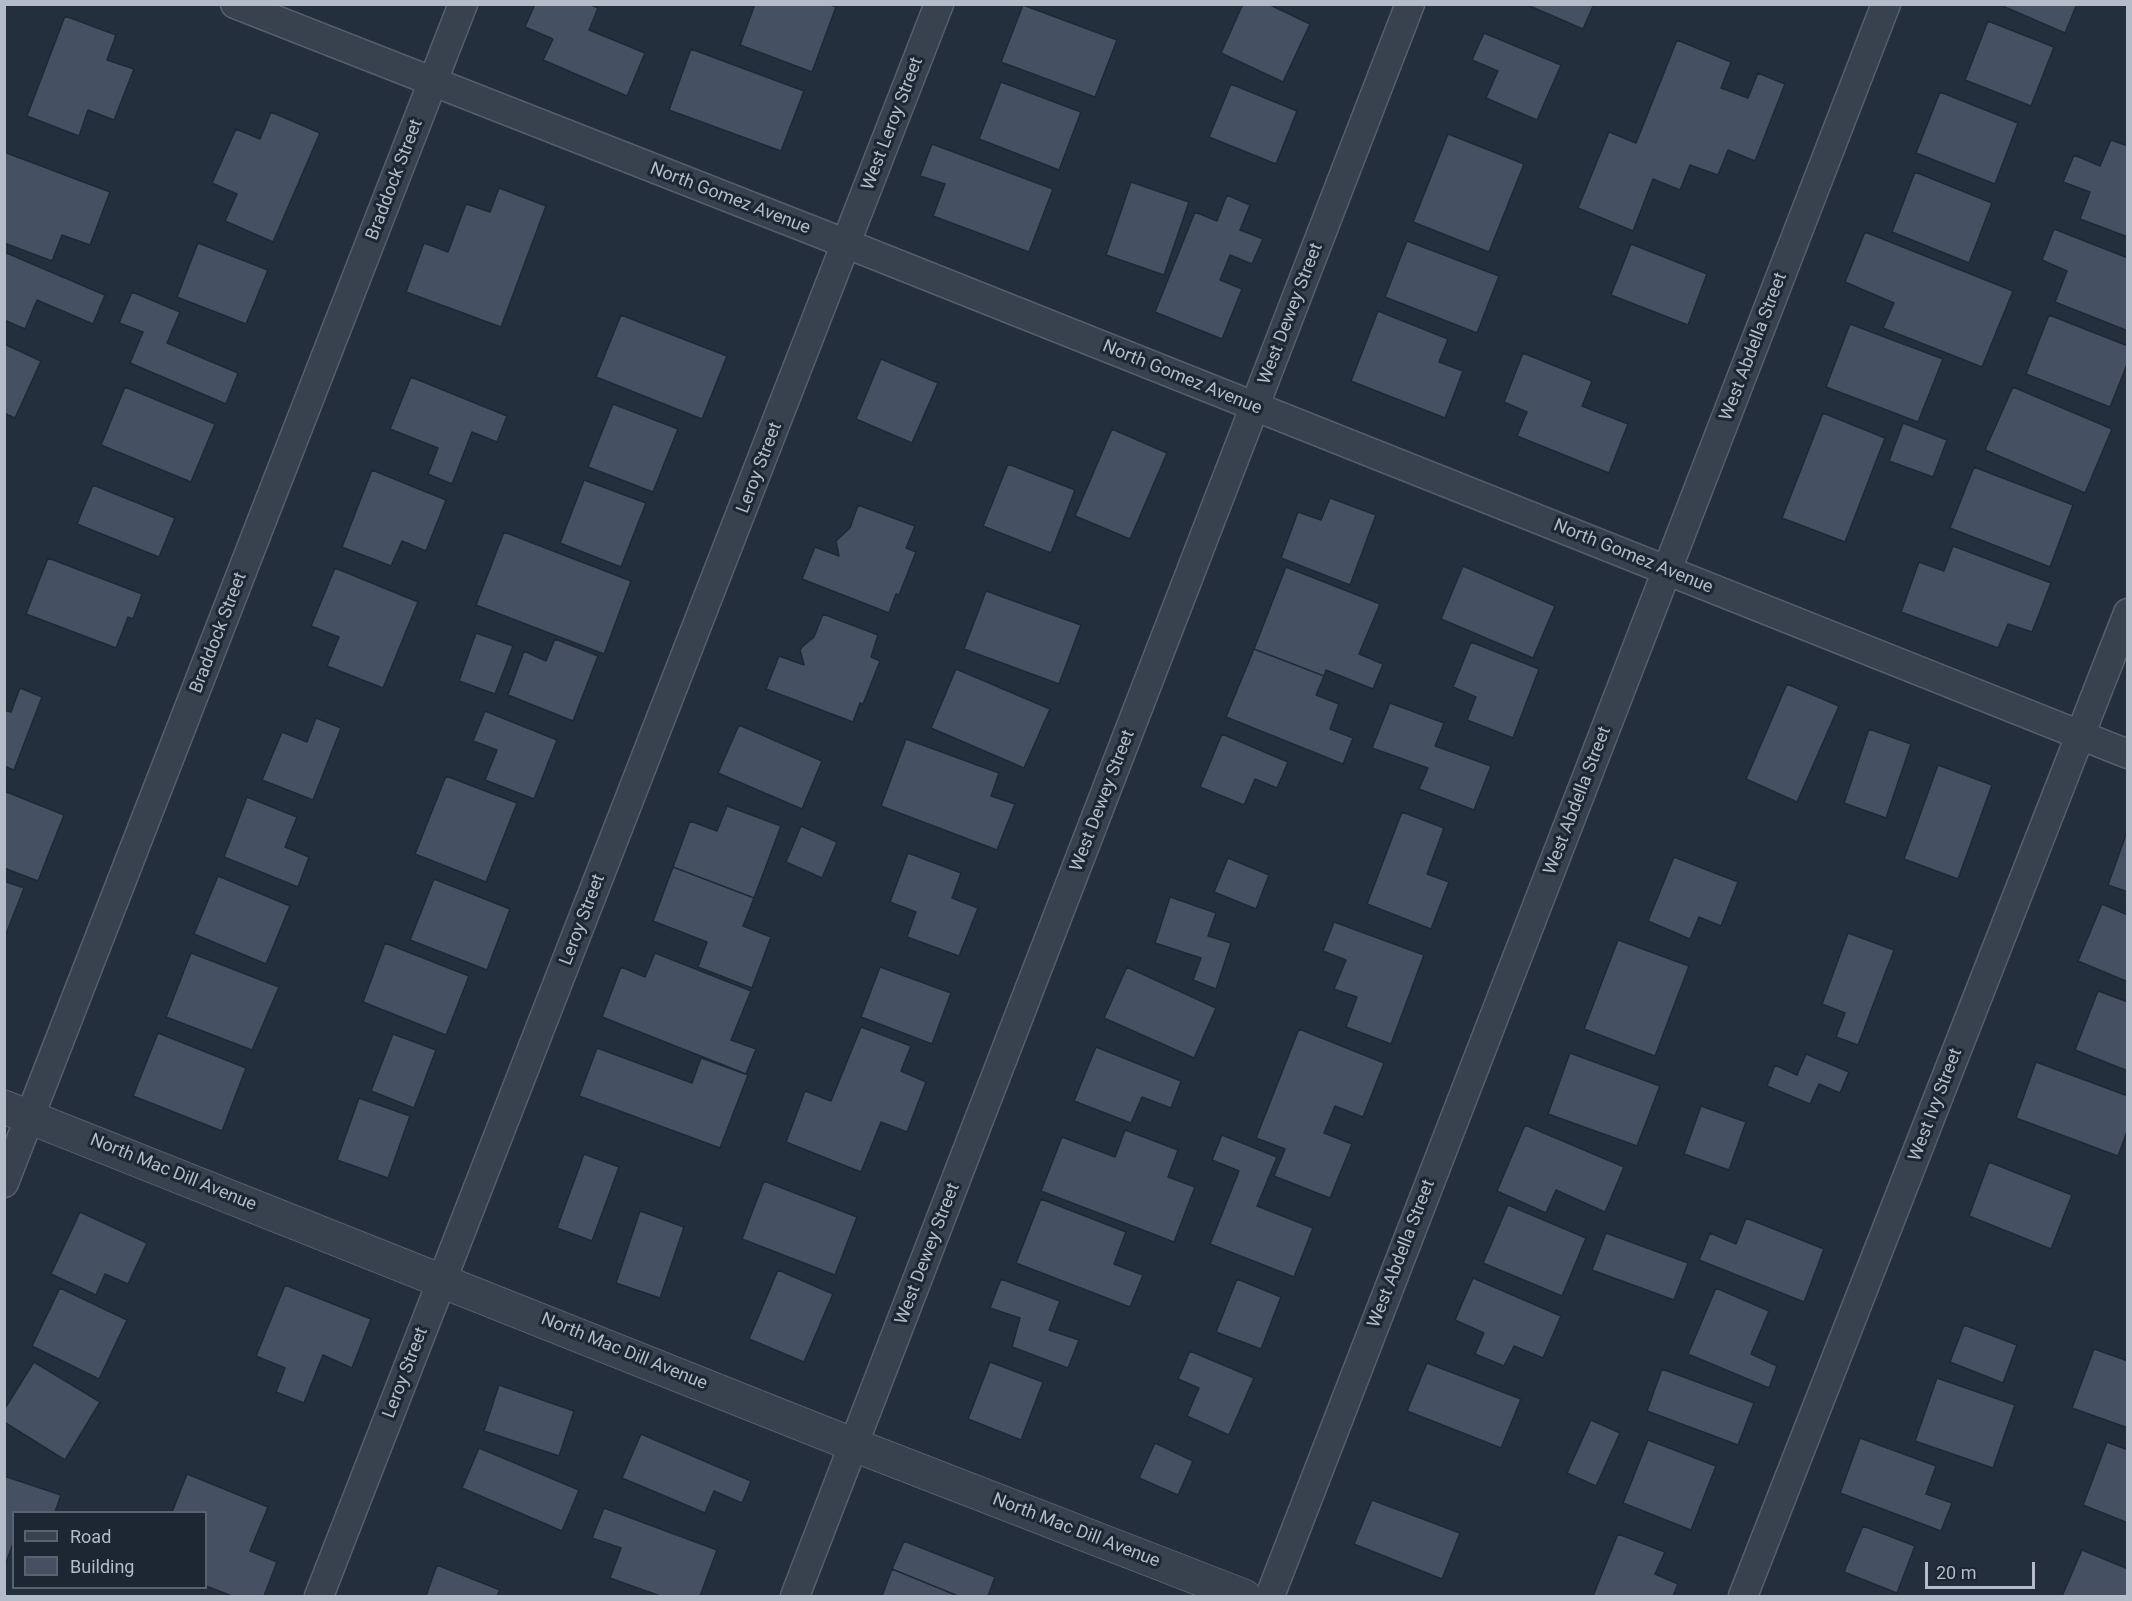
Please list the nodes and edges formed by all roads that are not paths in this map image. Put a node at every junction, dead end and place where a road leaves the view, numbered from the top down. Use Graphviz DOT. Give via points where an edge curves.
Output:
graph roads {
  1 [pos="235,4"];
  2 [pos="464,4"];
  3 [pos="939,4"];
  4 [pos="1410,4"];
  5 [pos="1886,4"];
  6 [pos="433,83"];
  7 [pos="847,244"];
  8 [pos="1256,407"];
  9 [pos="1667,571"];
  10 [pos="2127,613"];
  11 [pos="2080,735"];
  12 [pos="2127,754"];
  13 [pos="17,1112"];
  14 [pos="4,1183"];
  15 [pos="443,1280"];
  16 [pos="854,1444"];
  17 [pos="319,1596"];
  18 [pos="795,1596"];
  19 [pos="1245,1596"];
  20 [pos="1270,1596"];
  21 [pos="1743,1596"];
  1 -- 6 [label="street, North Gomez Avenue"];
  2 -- 6 [label="street, Braddock Street"];
  3 -- 7 [label="street, West Leroy Street"];
  4 -- 8 [label="street, West Dewey Street"];
  5 -- 9 [label="street, West Abdella Street"];
  6 -- 7 [label="street, North Gomez Avenue"];
  6 -- 13 [label="street, Braddock Street"];
  7 -- 8 [label="street, North Gomez Avenue"];
  7 -- 15 [label="street, Leroy Street"];
  8 -- 9 [label="street, North Gomez Avenue"];
  8 -- 16 [label="street, West Dewey Street"];
  9 -- 11 [label="street, North Gomez Avenue"];
  9 -- 20 [label="street, West Abdella Street"];
  10 -- 11 [label="street, West Ivy Street"];
  11 -- 12 [label="street, North Gomez Avenue"];
  11 -- 21 [label="street, West Ivy Street"];
  13 -- 14 [label="street, Braddock Street"];
  13 -- 15 [label="street, North Mac Dill Avenue"];
  15 -- 16 [label="street, North Mac Dill Avenue"];
  15 -- 17 [label="street, Leroy Street"];
  16 -- 18 [label="street, West Dewey Street"];
  16 -- 19 [label="street, North Mac Dill Avenue"];
}
